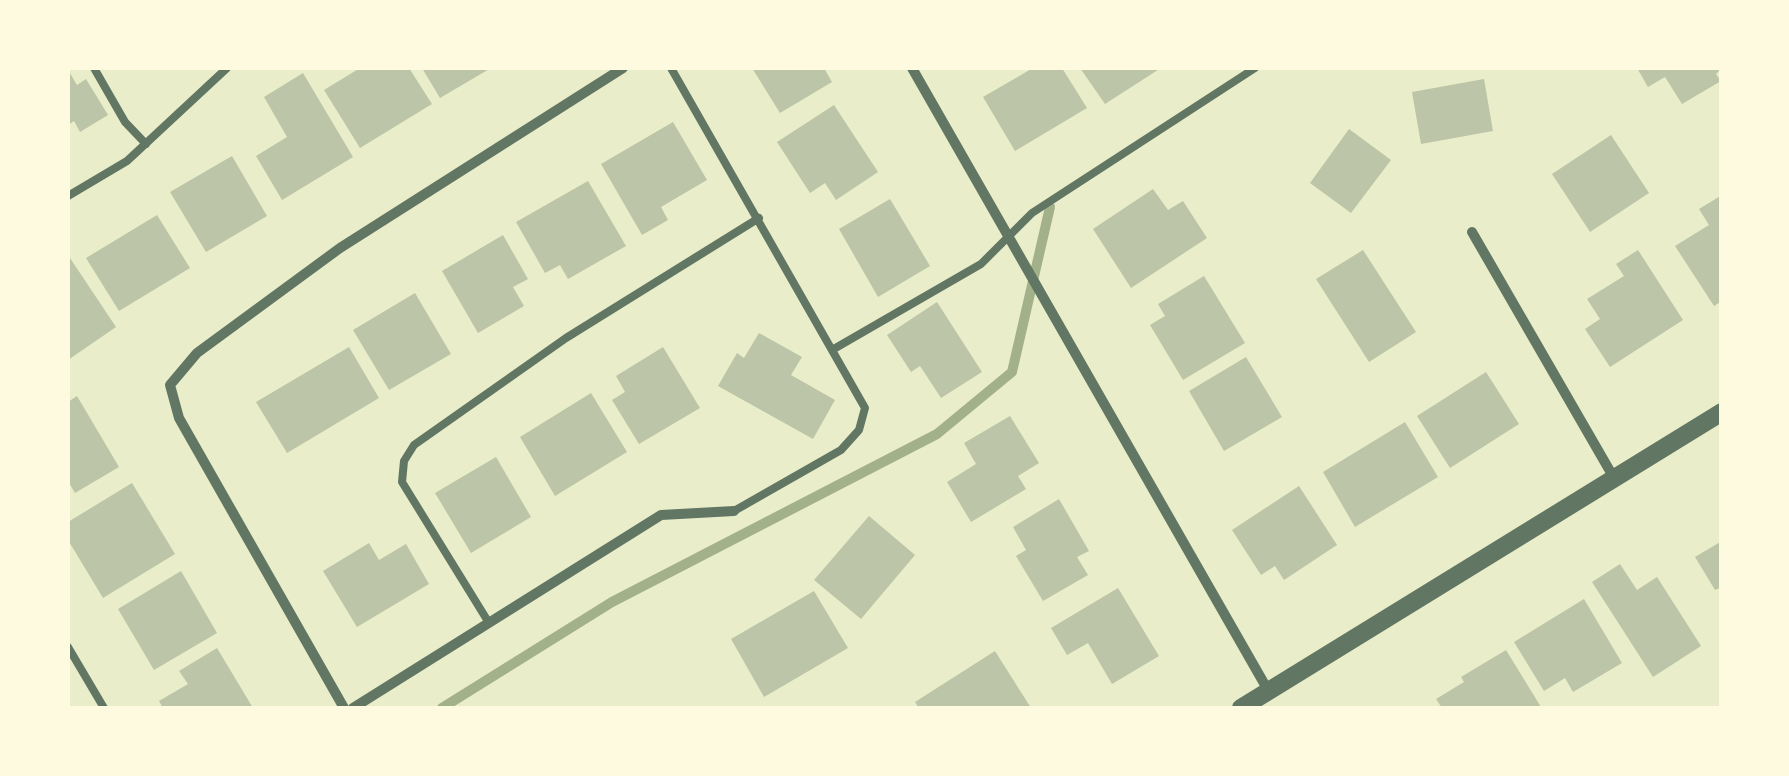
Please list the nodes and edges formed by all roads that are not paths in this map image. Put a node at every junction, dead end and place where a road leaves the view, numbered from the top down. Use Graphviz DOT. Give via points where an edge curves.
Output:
graph roads {
  1 [pos="94,68"];
  2 [pos="226,68"];
  3 [pos="623,68"];
  4 [pos="671,68"];
  5 [pos="912,68"];
  6 [pos="1255,68"];
  7 [pos="146,144"];
  8 [pos="68,196"];
  9 [pos="759,218"];
  10 [pos="1472,232"];
  11 [pos="1009,237"];
  12 [pos="832,350"];
  13 [pos="1722,412"];
  14 [pos="1614,478"];
  15 [pos="734,511"];
  16 [pos="489,623"];
  17 [pos="68,647"];
  18 [pos="1269,692"];
  19 [pos="104,708"];
  20 [pos="344,708"];
  21 [pos="354,708"];
  22 [pos="1241,708"];
  1 -- 7 [label="lane"];
  2 -- 7 [label="lane"];
  3 -- 20 [label="street" via="340,248 197,352 170,385 179,418"];
  4 -- 9 [label="lane"];
  5 -- 11 [label="street"];
  6 -- 11 [label="lane" via="1032,213"];
  7 -- 8 [label="lane"];
  9 -- 12 [label="lane"];
  9 -- 16 [label="lane" via="566,338 414,445 402,482"];
  10 -- 14 [label="street"];
  11 -- 12 [label="lane" via="982,264"];
  11 -- 18 [label="street"];
  12 -- 15 [label="lane" via="865,408 859,430 841,450"];
  13 -- 14 [label="street"];
  14 -- 18 [label="street"];
  15 -- 16 [label="street" via="661,515"];
  16 -- 21 [label="street"];
  17 -- 19 [label="lane"];
  18 -- 22 [label="street"];
}
